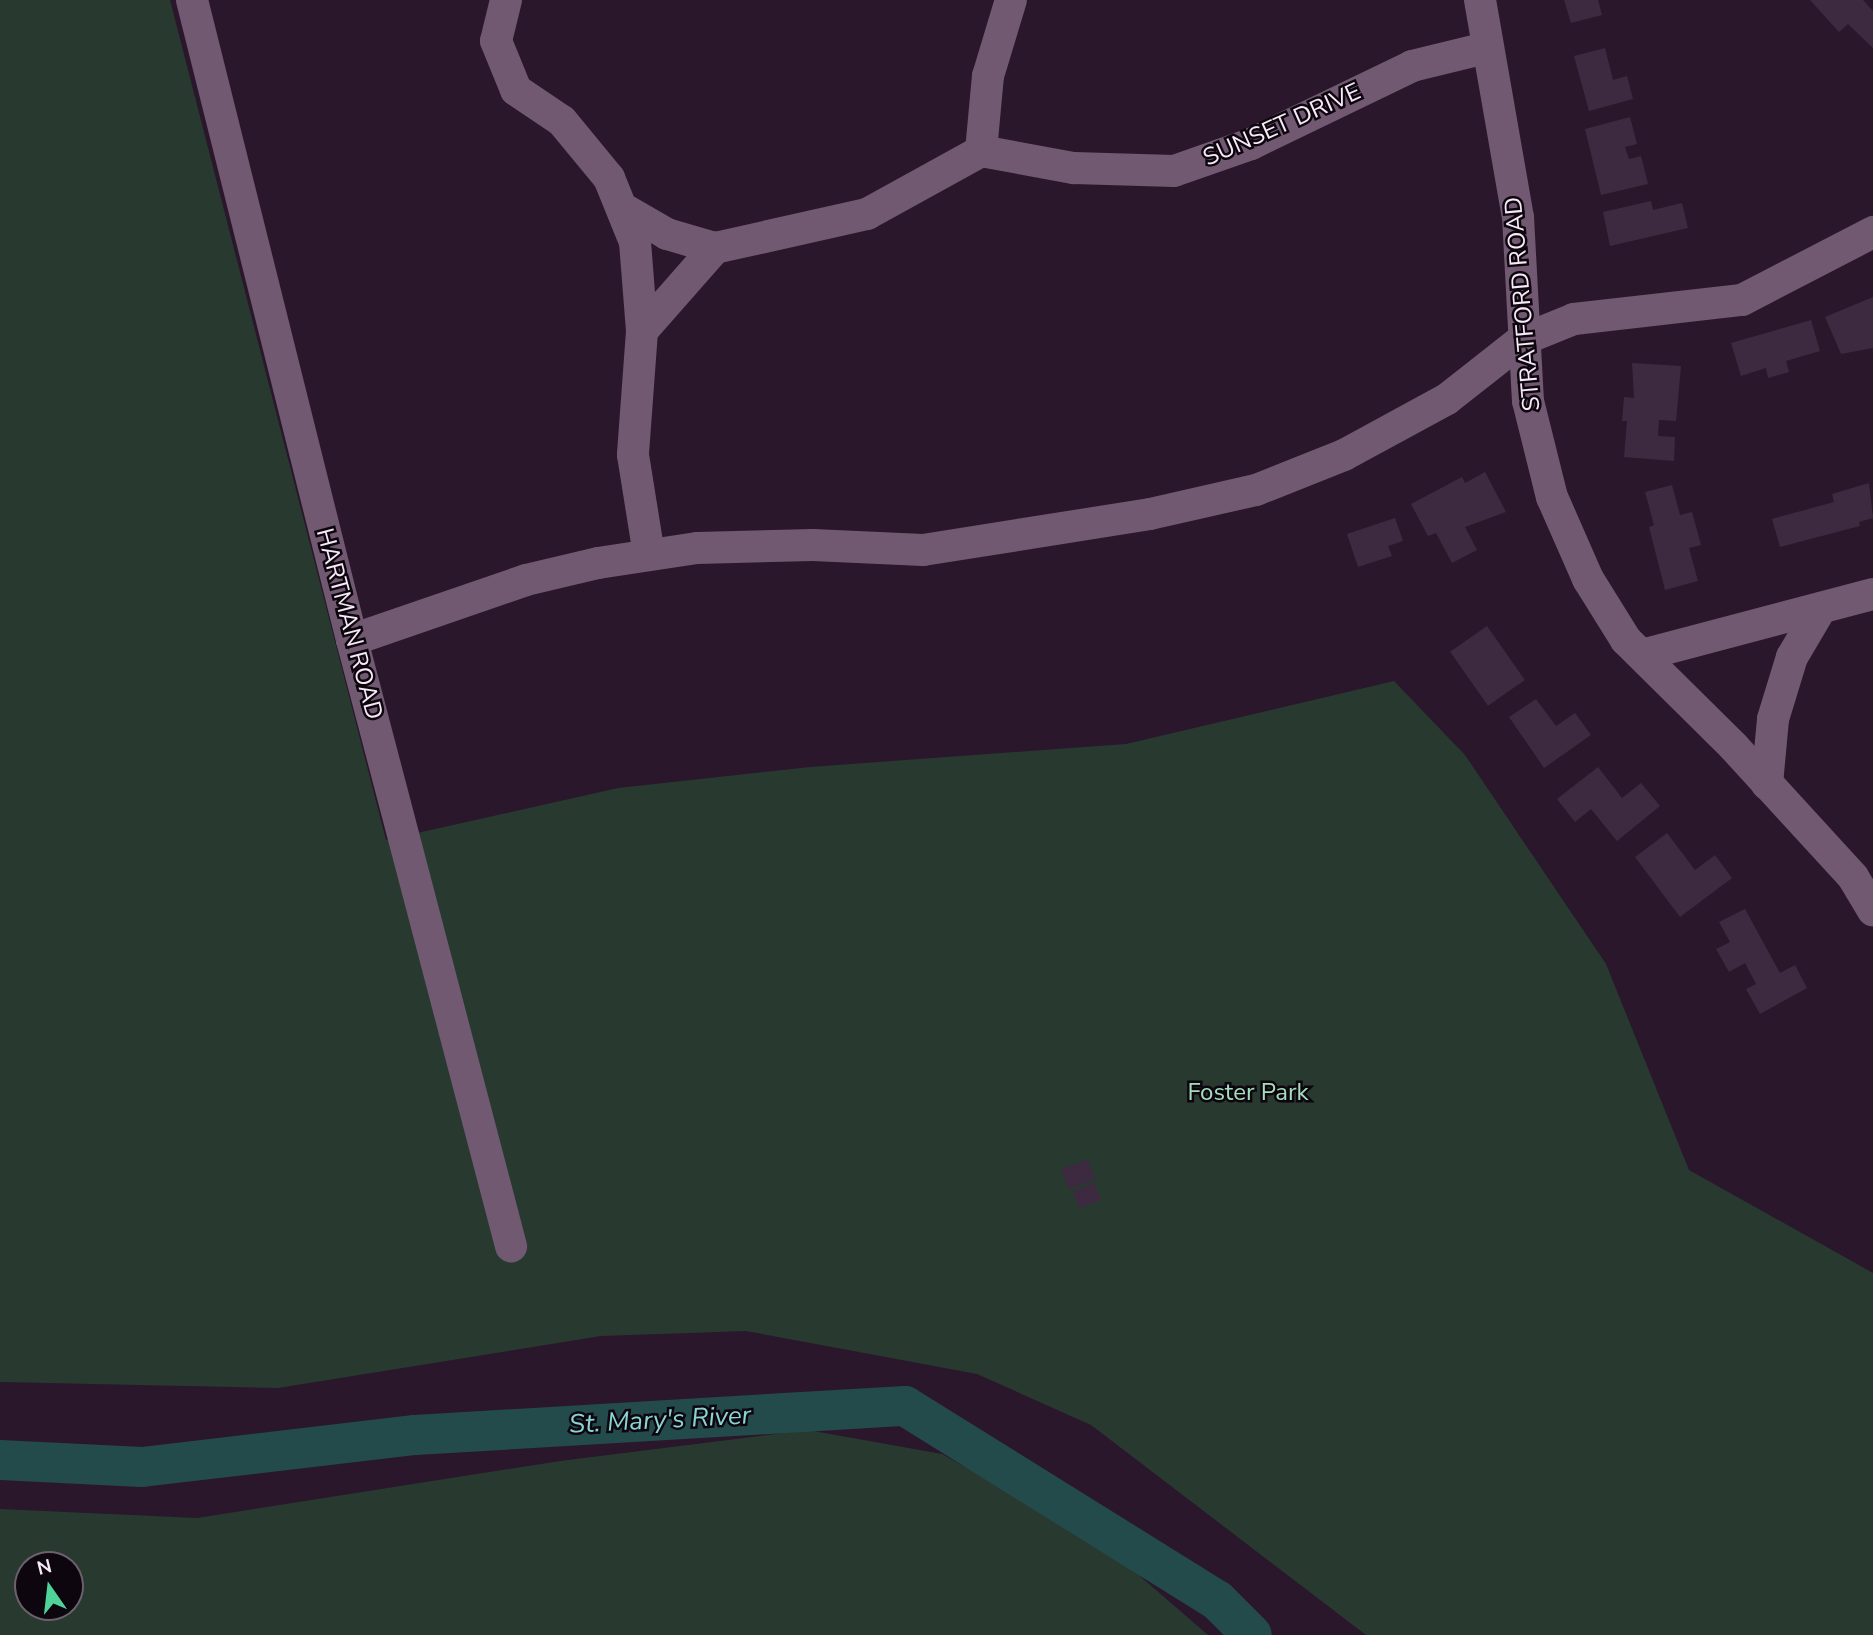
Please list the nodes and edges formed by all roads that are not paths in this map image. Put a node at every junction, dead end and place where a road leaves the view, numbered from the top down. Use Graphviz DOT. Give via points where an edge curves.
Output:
graph roads {
  1 [pos="192,0"];
  2 [pos="506,0"];
  3 [pos="1011,0"];
  4 [pos="1480,0"];
  5 [pos="1486,48"];
  6 [pos="981,151"];
  7 [pos="622,208"];
  8 [pos="1873,232"];
  9 [pos="715,248"];
  10 [pos="642,331"];
  11 [pos="1522,340"];
  12 [pos="649,555"];
  13 [pos="1873,594"];
  14 [pos="1821,607"];
  15 [pos="352,640"];
  16 [pos="1642,655"];
  17 [pos="1767,784"];
  18 [pos="1873,910"];
  19 [pos="512,1246"];
  1 -- 15 [label="street, HARTMAN ROAD"];
  2 -- 7 [label="street" via="496,41 516,90 562,121 609,178"];
  3 -- 6 [label="street" via="988,76"];
  4 -- 5 [label="street, STRATFORD ROAD"];
  5 -- 6 [label="street, SUNSET DRIVE" via="1412,66 1251,144 1174,171 1074,168"];
  5 -- 11 [label="street, STRATFORD ROAD" via="1518,217"];
  6 -- 9 [label="street" via="867,214"];
  7 -- 9 [label="street" via="667,234"];
  7 -- 10 [label="street" via="635,242"];
  8 -- 11 [label="street" via="1742,300 1574,319"];
  9 -- 10 [label="street"];
  10 -- 12 [label="street" via="633,456"];
  11 -- 12 [label="street" via="1447,399 1344,455 1256,490 1150,514 923,550 813,545 696,548"];
  11 -- 16 [label="street, STRATFORD ROAD" via="1528,401 1552,497 1588,579 1626,640"];
  12 -- 15 [label="street" via="526,580"];
  13 -- 14 [label="street"];
  14 -- 16 [label="street"];
  14 -- 17 [label="street" via="1792,657 1773,719"];
  15 -- 19 [label="street, HARTMAN ROAD"];
  16 -- 17 [label="street, STRATFORD ROAD"];
  17 -- 18 [label="street, STRATFORD ROAD" via="1853,877"];
}
